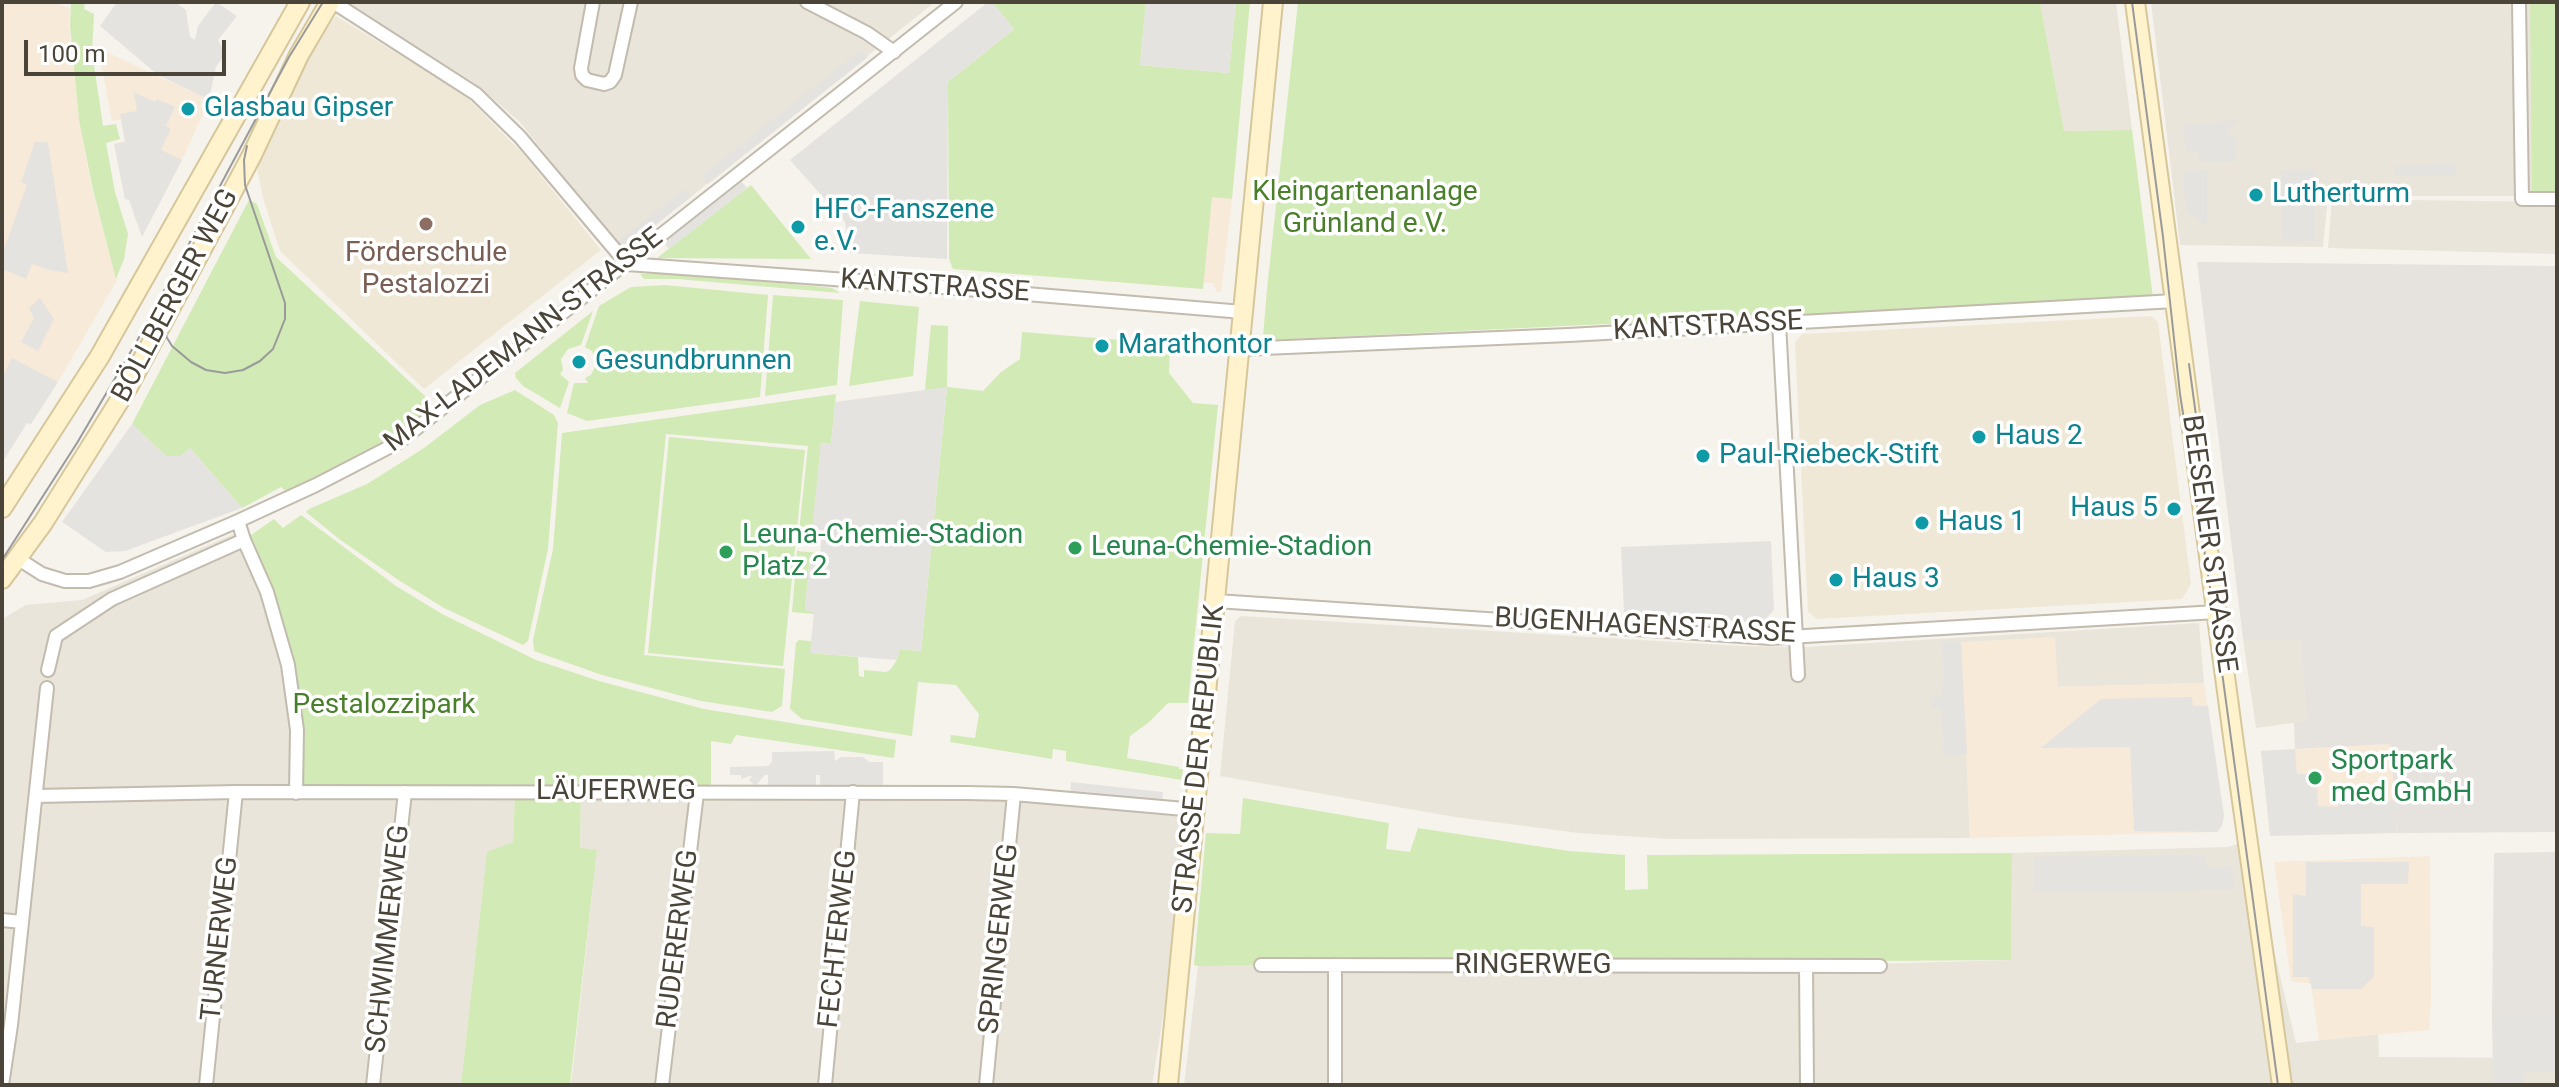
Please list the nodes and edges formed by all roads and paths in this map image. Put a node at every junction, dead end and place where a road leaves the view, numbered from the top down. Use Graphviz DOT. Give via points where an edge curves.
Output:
graph roads {
  1 [pos="300,2"];
  2 [pos="331,2"];
  3 [pos="593,2"];
  4 [pos="631,2"];
  5 [pos="807,2"];
  6 [pos="956,2"];
  7 [pos="1273,2"];
  8 [pos="2135,2"];
  9 [pos="2519,2"];
  10 [pos="894,52"];
  11 [pos="2557,199"];
  12 [pos="627,264"];
  13 [pos="2175,301"];
  14 [pos="1243,312"];
  15 [pos="1779,323"];
  16 [pos="1240,349"];
  17 [pos="2,508"];
  18 [pos="238,521"];
  19 [pos="244,540"];
  20 [pos="9,553"];
  21 [pos="2,579"];
  22 [pos="1216,601"];
  23 [pos="2217,612"];
  24 [pos="1796,636"];
  25 [pos="48,670"];
  26 [pos="1798,675"];
  27 [pos="47,688"];
  28 [pos="236,792"];
  29 [pos="405,792"];
  30 [pos="853,792"];
  31 [pos="296,793"];
  32 [pos="697,793"];
  33 [pos="1014,794"];
  34 [pos="36,796"];
  35 [pos="1196,810"];
  36 [pos="2,920"];
  37 [pos="22,922"];
  38 [pos="1261,965"];
  39 [pos="1335,965"];
  40 [pos="1806,966"];
  41 [pos="1880,966"];
  42 [pos="2,1085"];
  43 [pos="206,1085"];
  44 [pos="373,1085"];
  45 [pos="662,1085"];
  46 [pos="825,1085"];
  47 [pos="986,1085"];
  48 [pos="1168,1085"];
  49 [pos="1335,1085"];
  50 [pos="1807,1085"];
  51 [pos="2282,1085"];
  1 -- 17 [label="street, BÖLLBERGER WEG" via="100,356"];
  2 -- 12 [label="street" via="476,94 520,137"];
  2 -- 20 [label="street, BÖLLBERGER WEG" via="128,387 43,523"];
  3 -- 4 [label="street" via="581,68 587,80 604,84 615,75"];
  5 -- 10 [label="street"];
  6 -- 10 [label="street, MAX-LADEMANN-STRASSE"];
  7 -- 14 [label="street, STRASSE DER REPUBLIK"];
  8 -- 13 [label="street, BEESENER STRASSE"];
  9 -- 11 [label="street" via="2522,199"];
  10 -- 12 [label="street, MAX-LADEMANN-STRASSE"];
  12 -- 14 [label="street, KANTSTRASSE"];
  12 -- 18 [label="street, MAX-LADEMANN-STRASSE" via="399,442"];
  13 -- 15 [label="street, KANTSTRASSE"];
  13 -- 23 [label="street, BEESENER STRASSE"];
  14 -- 16 [label="street, STRASSE DER REPUBLIK"];
  15 -- 16 [label="street, KANTSTRASSE"];
  15 -- 24 [label="street"];
  16 -- 22 [label="street, STRASSE DER REPUBLIK"];
  18 -- 19 [label="street"];
  18 -- 20 [label="street, MAX-LADEMANN-STRASSE" via="89,581 42,574"];
  19 -- 25 [label="street" via="112,599 56,636"];
  19 -- 31 [label="street" via="267,592 288,665 297,730"];
  20 -- 21 [label="street, BÖLLBERGER WEG"];
  22 -- 24 [label="street, BUGENHAGENSTRASSE"];
  22 -- 35 [label="street, STRASSE DER REPUBLIK"];
  23 -- 24 [label="street, BUGENHAGENSTRASSE"];
  23 -- 51 [label="street, BEESENER STRASSE"];
  24 -- 26 [label="street"];
  27 -- 34 [label="street"];
  28 -- 31 [label="street, LÄUFERWEG"];
  28 -- 34 [label="street, LÄUFERWEG"];
  28 -- 43 [label="street, TURNERWEG"];
  29 -- 31 [label="street, LÄUFERWEG"];
  29 -- 32 [label="street, LÄUFERWEG"];
  29 -- 44 [label="street, SCHWIMMERWEG"];
  30 -- 32 [label="street, LÄUFERWEG"];
  30 -- 33 [label="street, LÄUFERWEG"];
  30 -- 46 [label="street, FECHTERWEG"];
  32 -- 45 [label="street, RUDERERWEG"];
  33 -- 35 [label="street, LÄUFERWEG"];
  33 -- 47 [label="street, SPRINGERWEG"];
  34 -- 37 [label="street"];
  35 -- 48 [label="street, STRASSE DER REPUBLIK"];
  36 -- 37 [label="street"];
  37 -- 42 [label="street"];
  38 -- 39 [label="street, RINGERWEG"];
  39 -- 40 [label="street, RINGERWEG"];
  39 -- 49 [label="street"];
  40 -- 41 [label="street, RINGERWEG"];
  40 -- 50 [label="street"];
}
